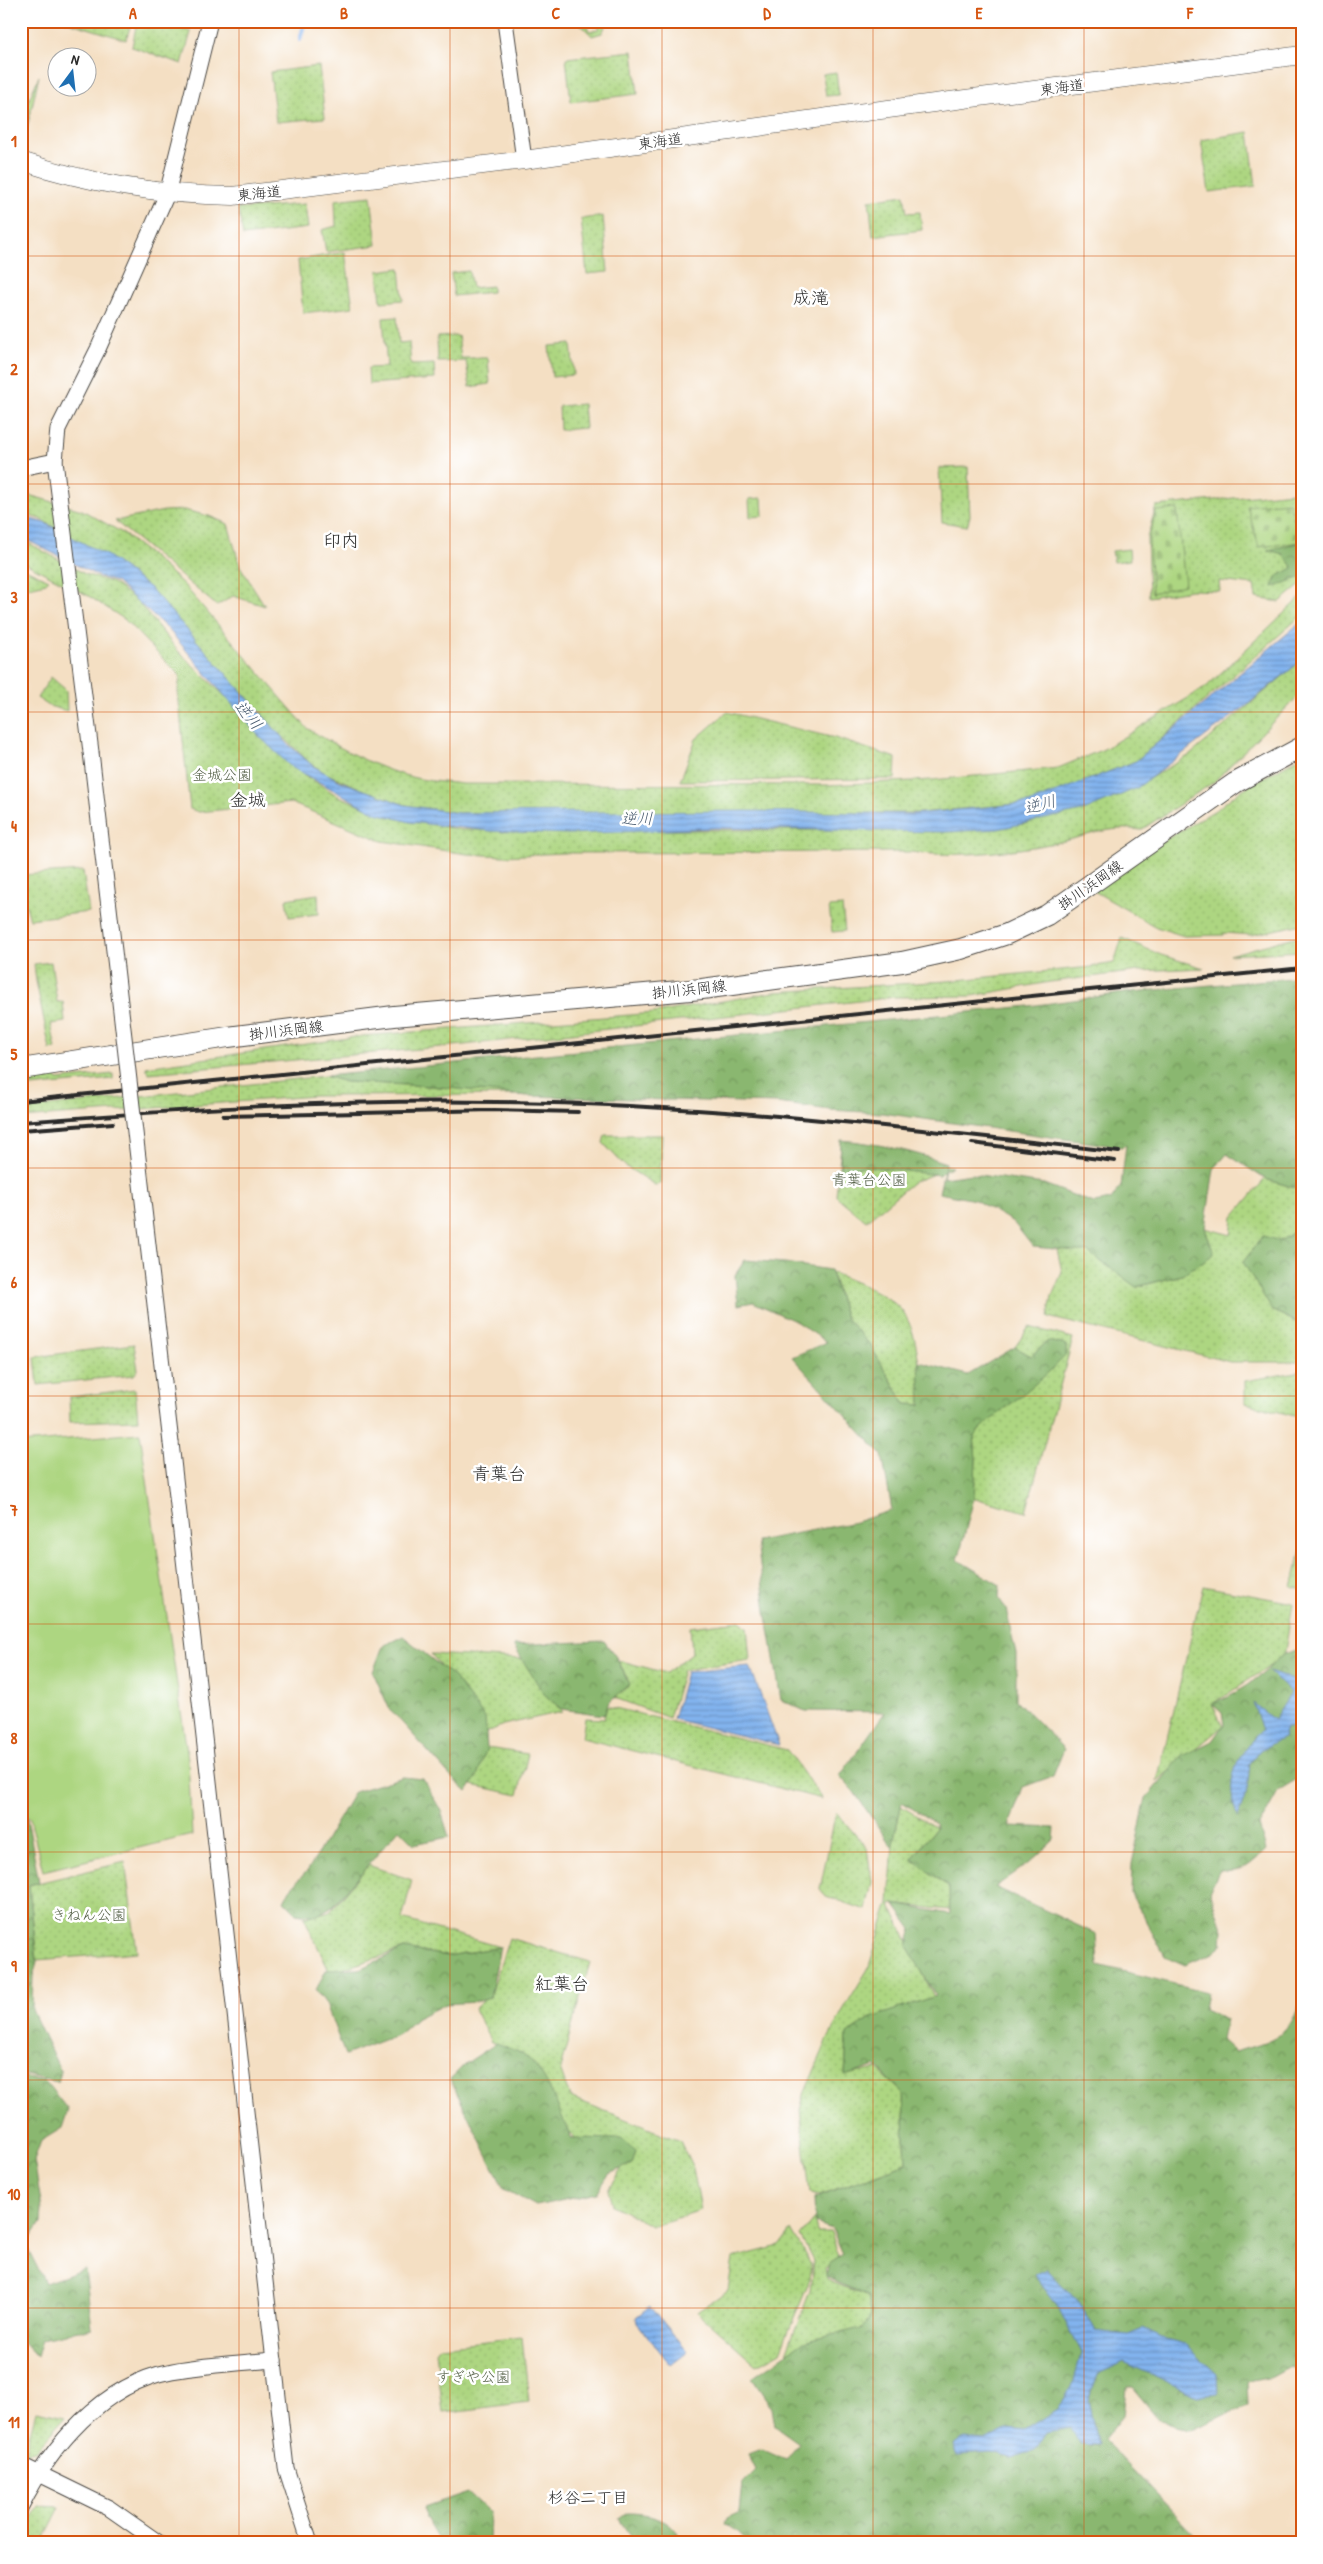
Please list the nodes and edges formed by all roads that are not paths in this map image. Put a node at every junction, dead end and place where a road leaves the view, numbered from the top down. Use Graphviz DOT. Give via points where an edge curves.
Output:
graph roads {
  1 [pos="210,21"];
  2 [pos="505,21"];
  3 [pos="1302,56"];
  4 [pos="524,160"];
  5 [pos="21,161"];
  6 [pos="167,194"];
  7 [pos="55,461"];
  8 [pos="21,468"];
  9 [pos="1302,747"];
  10 [pos="21,1069"];
  11 [pos="274,2360"];
  12 [pos="21,2464"];
  13 [pos="38,2474"];
  14 [pos="21,2506"];
  15 [pos="159,2543"];
  16 [pos="310,2543"];
  1 -- 6 [label="street"];
  2 -- 4 [label="street"];
  3 -- 4 [label="main road, 東海道"];
  4 -- 6 [label="main road, 東海道" via="233,196"];
  5 -- 6 [label="main road, 東海道" via="97,183"];
  6 -- 7 [label="street" via="130,280 58,429"];
  7 -- 8 [label="street"];
  7 -- 11 [label="street, bridge" via="171,1443"];
  9 -- 10 [label="main road, 掛川浜岡線" via="1236,782 1047,915 1007,934 961,948 902,962 702,989 394,1016 228,1037"];
  11 -- 13 [label="street" via="170,2372 137,2384 100,2404 64,2437"];
  11 -- 16 [label="street" via="286,2468"];
  12 -- 13 [label="street"];
  13 -- 14 [label="street"];
  13 -- 15 [label="street" via="109,2508"];
}
